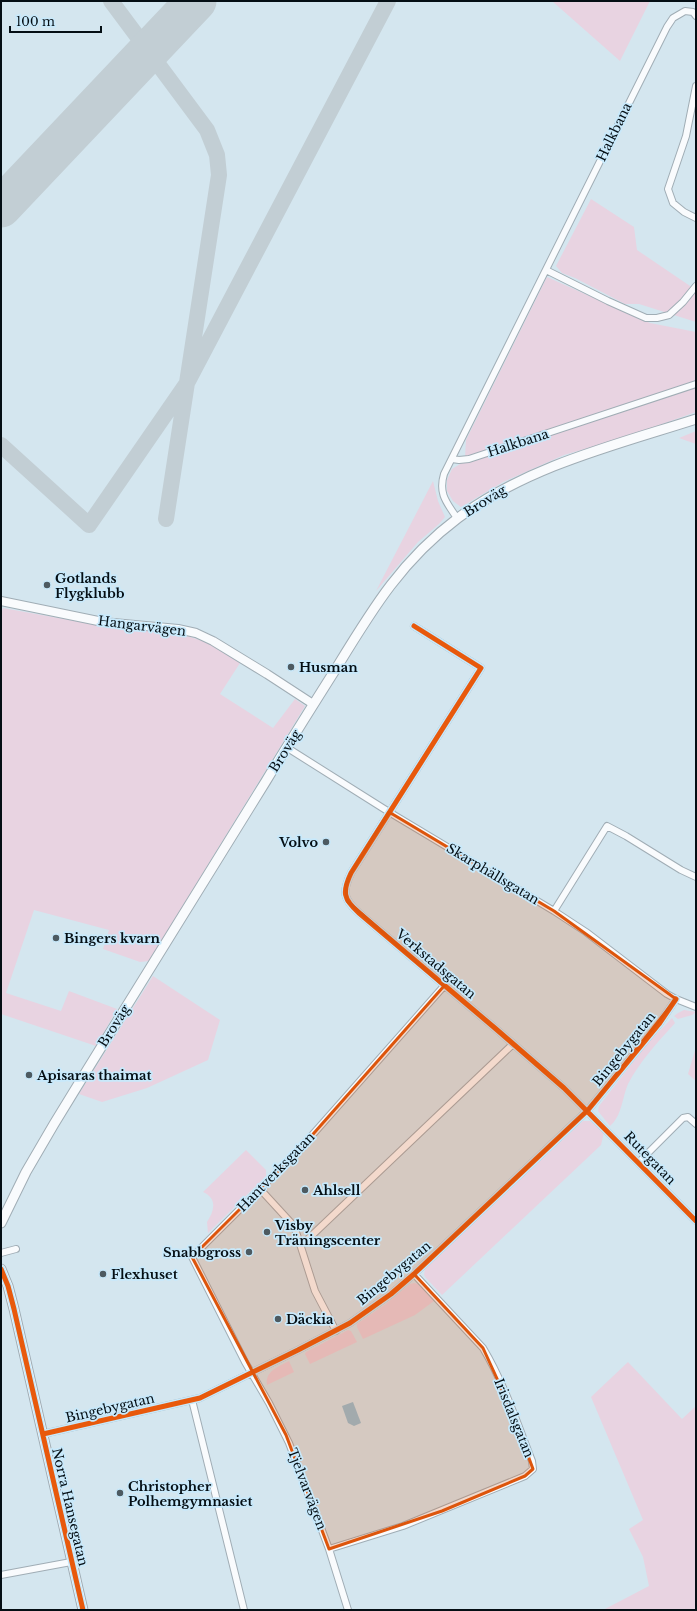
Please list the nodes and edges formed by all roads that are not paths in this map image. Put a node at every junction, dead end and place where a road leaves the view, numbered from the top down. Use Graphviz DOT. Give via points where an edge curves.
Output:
graph roads {
  1 [pos="696,16"];
  2 [pos="696,86"];
  3 [pos="696,218"];
  4 [pos="546,270"];
  5 [pos="696,286"];
  6 [pos="696,384"];
  7 [pos="696,419"];
  8 [pos="452,459"];
  9 [pos="457,518"];
  10 [pos="1,601"];
  11 [pos="414,626"];
  12 [pos="313,704"];
  13 [pos="286,747"];
  14 [pos="389,812"];
  15 [pos="696,877"];
  16 [pos="554,911"];
  17 [pos="444,986"];
  18 [pos="676,999"];
  19 [pos="696,1007"];
  20 [pos="513,1044"];
  21 [pos="588,1110"];
  22 [pos="696,1124"];
  23 [pos="639,1162"];
  24 [pos="260,1189"];
  25 [pos="696,1221"];
  26 [pos="1,1223"];
  27 [pos="300,1244"];
  28 [pos="16,1249"];
  29 [pos="1,1253"];
  30 [pos="1,1269"];
  31 [pos="414,1274"];
  32 [pos="336,1331"];
  33 [pos="251,1374"];
  34 [pos="192,1400"];
  35 [pos="42,1434"];
  36 [pos="330,1550"];
  37 [pos="71,1562"];
  38 [pos="1,1575"];
  39 [pos="83,1610"];
  40 [pos="244,1610"];
  41 [pos="348,1610"];
  1 -- 4 [label="street, Halkbana" via="685,10 673,18 667,27"];
  2 -- 3 [label="street" via="686,136 668,189 673,202"];
  4 -- 5 [label="street" via="646,318 669,315"];
  4 -- 8 [label="street, Halkbana"];
  6 -- 8 [label="street, Halkbana" via="469,459"];
  7 -- 9 [label="main road, Broväg" via="557,464 490,496"];
  8 -- 9 [label="street, Halkbana" via="441,487 445,500"];
  9 -- 12 [label="main road, Broväg" via="419,551 384,592"];
  10 -- 12 [label="street, Hangarvägen" via="103,622 196,633"];
  11 -- 14 [label="street" via="481,668"];
  12 -- 13 [label="main road, Broväg"];
  13 -- 14 [label="street, Skarphällsgatan"];
  13 -- 26 [label="main road, Broväg" via="54,1124 26,1172"];
  14 -- 16 [label="street, Skarphällsgatan"];
  14 -- 17 [label="street, Verkstadsgatan" via="351,873 345,896 359,913"];
  15 -- 16 [label="street" via="607,826"];
  16 -- 18 [label="street, Skarphällsgatan"];
  17 -- 20 [label="street, Verkstadsgatan"];
  17 -- 24 [label="street, Hantverksgatan" via="299,1150"];
  18 -- 19 [label="street, Skarphällsgatan"];
  18 -- 21 [label="street, Bingebygatan" via="659,1024"];
  20 -- 21 [label="street, Verkstadsgatan"];
  20 -- 27 [label="street"];
  21 -- 23 [label="street, Rutegatan"];
  21 -- 31 [label="street, Bingebygatan"];
  22 -- 23 [label="street" via="688,1117 684,1118"];
  23 -- 25 [label="street, Rutegatan"];
  24 -- 27 [label="street" via="294,1226"];
  24 -- 33 [label="street, Hantverksgatan" via="192,1257"];
  27 -- 32 [label="street" via="315,1291"];
  28 -- 29 [label="street"];
  30 -- 35 [label="main road, Norra Hansegatan" via="8,1286"];
  31 -- 32 [label="street, Bingebygatan" via="391,1294"];
  31 -- 36 [label="street, Irisdalsgatan" via="483,1348 490,1359 533,1469 525,1476 442,1511"];
  32 -- 33 [label="street, Bingebygatan"];
  33 -- 34 [label="street, Bingebygatan"];
  33 -- 36 [label="street, Tjelvarvägen" via="290,1443"];
  34 -- 35 [label="street, Bingebygatan"];
  34 -- 40 [label="street"];
  35 -- 37 [label="main road, Norra Hansegatan"];
  36 -- 41 [label="street, Tjelvarvägen"];
  37 -- 38 [label="street"];
  37 -- 39 [label="main road, Norra Hansegatan"];
}
